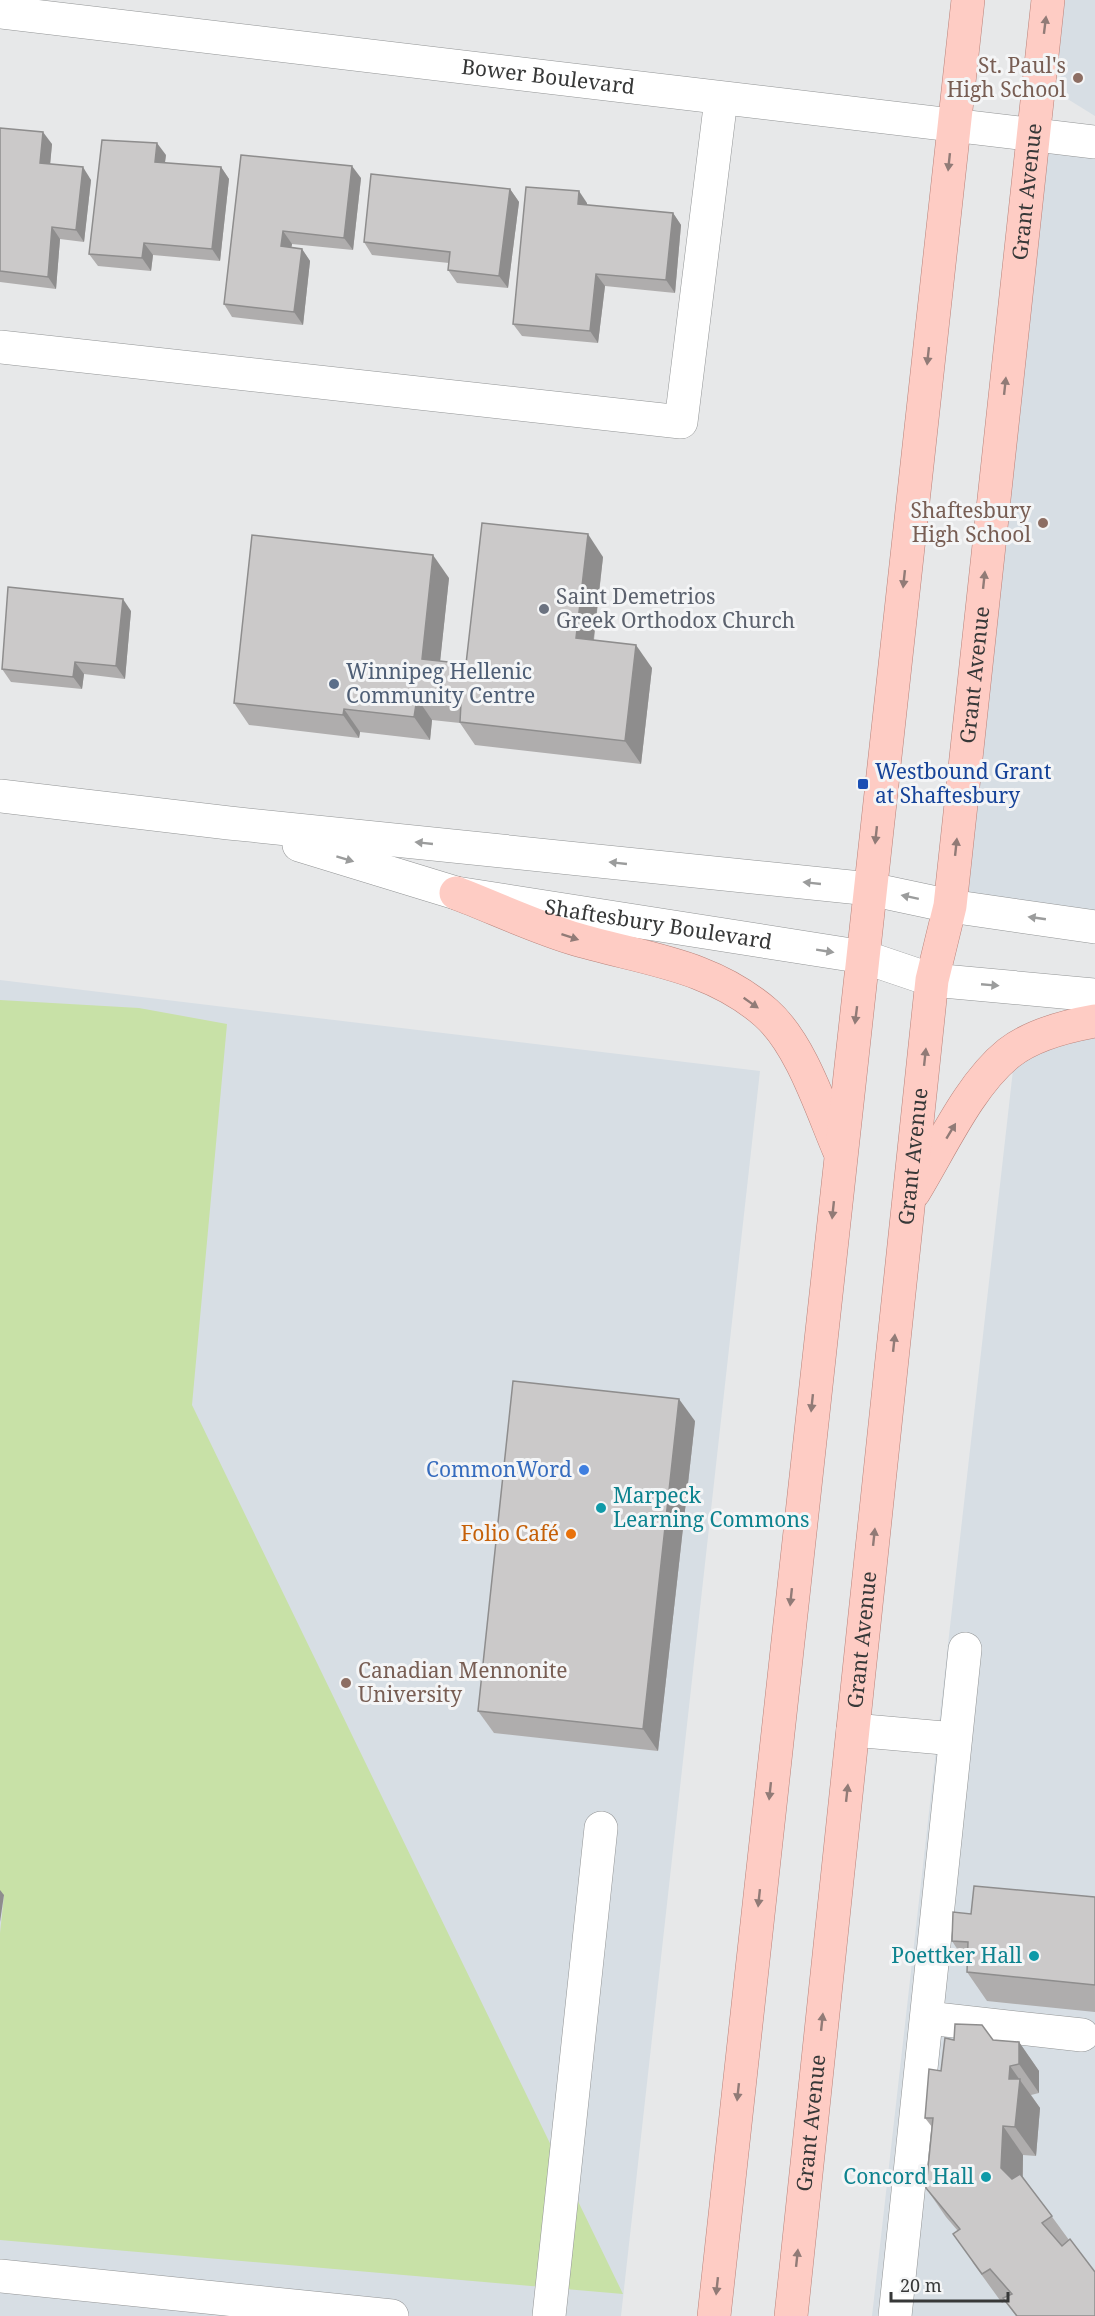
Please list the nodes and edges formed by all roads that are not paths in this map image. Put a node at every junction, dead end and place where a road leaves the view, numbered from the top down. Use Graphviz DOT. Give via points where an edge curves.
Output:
graph roads {
  1 [pos="968,0"];
  2 [pos="1048,0"];
  3 [pos="0,12"];
  4 [pos="721,99"];
  5 [pos="953,127"];
  6 [pos="1032,135"];
  7 [pos="1095,142"];
  8 [pos="0,348"];
  9 [pos="0,796"];
  10 [pos="229,823"];
  11 [pos="870,889"];
  12 [pos="456,893"];
  13 [pos="950,906"];
  14 [pos="1095,927"];
  15 [pos="864,957"];
  16 [pos="932,980"];
  17 [pos="1095,995"];
  18 [pos="1095,1021"];
  19 [pos="839,1151"];
  20 [pos="910,1199"];
  21 [pos="965,1649"];
  22 [pos="853,1730"];
  23 [pos="956,1740"];
  24 [pos="601,1828"];
  25 [pos="927,2018"];
  26 [pos="1082,2035"];
  27 [pos="0,2276"];
  28 [pos="392,2316"];
  29 [pos="549,2316"];
  30 [pos="714,2316"];
  31 [pos="791,2316"];
  32 [pos="895,2316"];
  1 -- 5 [label="main road"];
  6 -- 2 [label="main road, Grant Avenue, one-way"];
  3 -- 4 [label="street, Bower Boulevard"];
  4 -- 5 [label="street, Bower Boulevard"];
  4 -- 8 [label="street" via="681,422"];
  5 -- 6 [label="street, Bower Boulevard"];
  5 -- 11 [label="main road, one-way"];
  6 -- 7 [label="street, Bower Boulevard"];
  13 -- 6 [label="main road, Grant Avenue, one-way"];
  9 -- 10 [label="street, Shaftesbury Boulevard"];
  11 -- 10 [label="street, Shaftesbury Boulevard, one-way"];
  10 -- 12 [label="street, Shaftesbury Boulevard, one-way"];
  13 -- 11 [label="street, Shaftesbury Boulevard, one-way"];
  11 -- 15 [label="main road"];
  12 -- 15 [label="street, Shaftesbury Boulevard, one-way"];
  12 -- 19 [label="main road, one-way" via="571,938 689,968 747,1000 767,1014 801,1060"];
  14 -- 13 [label="street, Shaftesbury Boulevard, one-way"];
  13 -- 16 [label="main road, Grant Avenue"];
  15 -- 16 [label="street, Shaftesbury Boulevard"];
  15 -- 19 [label="main road, one-way"];
  16 -- 17 [label="street, Shaftesbury Boulevard, one-way"];
  20 -- 16 [label="main road, Grant Avenue, one-way"];
  20 -- 18 [label="main road, one-way" via="992,1068 1012,1051 1044,1035"];
  19 -- 30 [label="main road, one-way"];
  22 -- 20 [label="main road, Grant Avenue, one-way"];
  21 -- 23 [label="street"];
  22 -- 23 [label="street"];
  31 -- 22 [label="main road, Grant Avenue, one-way"];
  23 -- 25 [label="street"];
  24 -- 29 [label="street"];
  25 -- 26 [label="street"];
  25 -- 32 [label="street"];
  27 -- 28 [label="street"];
}
